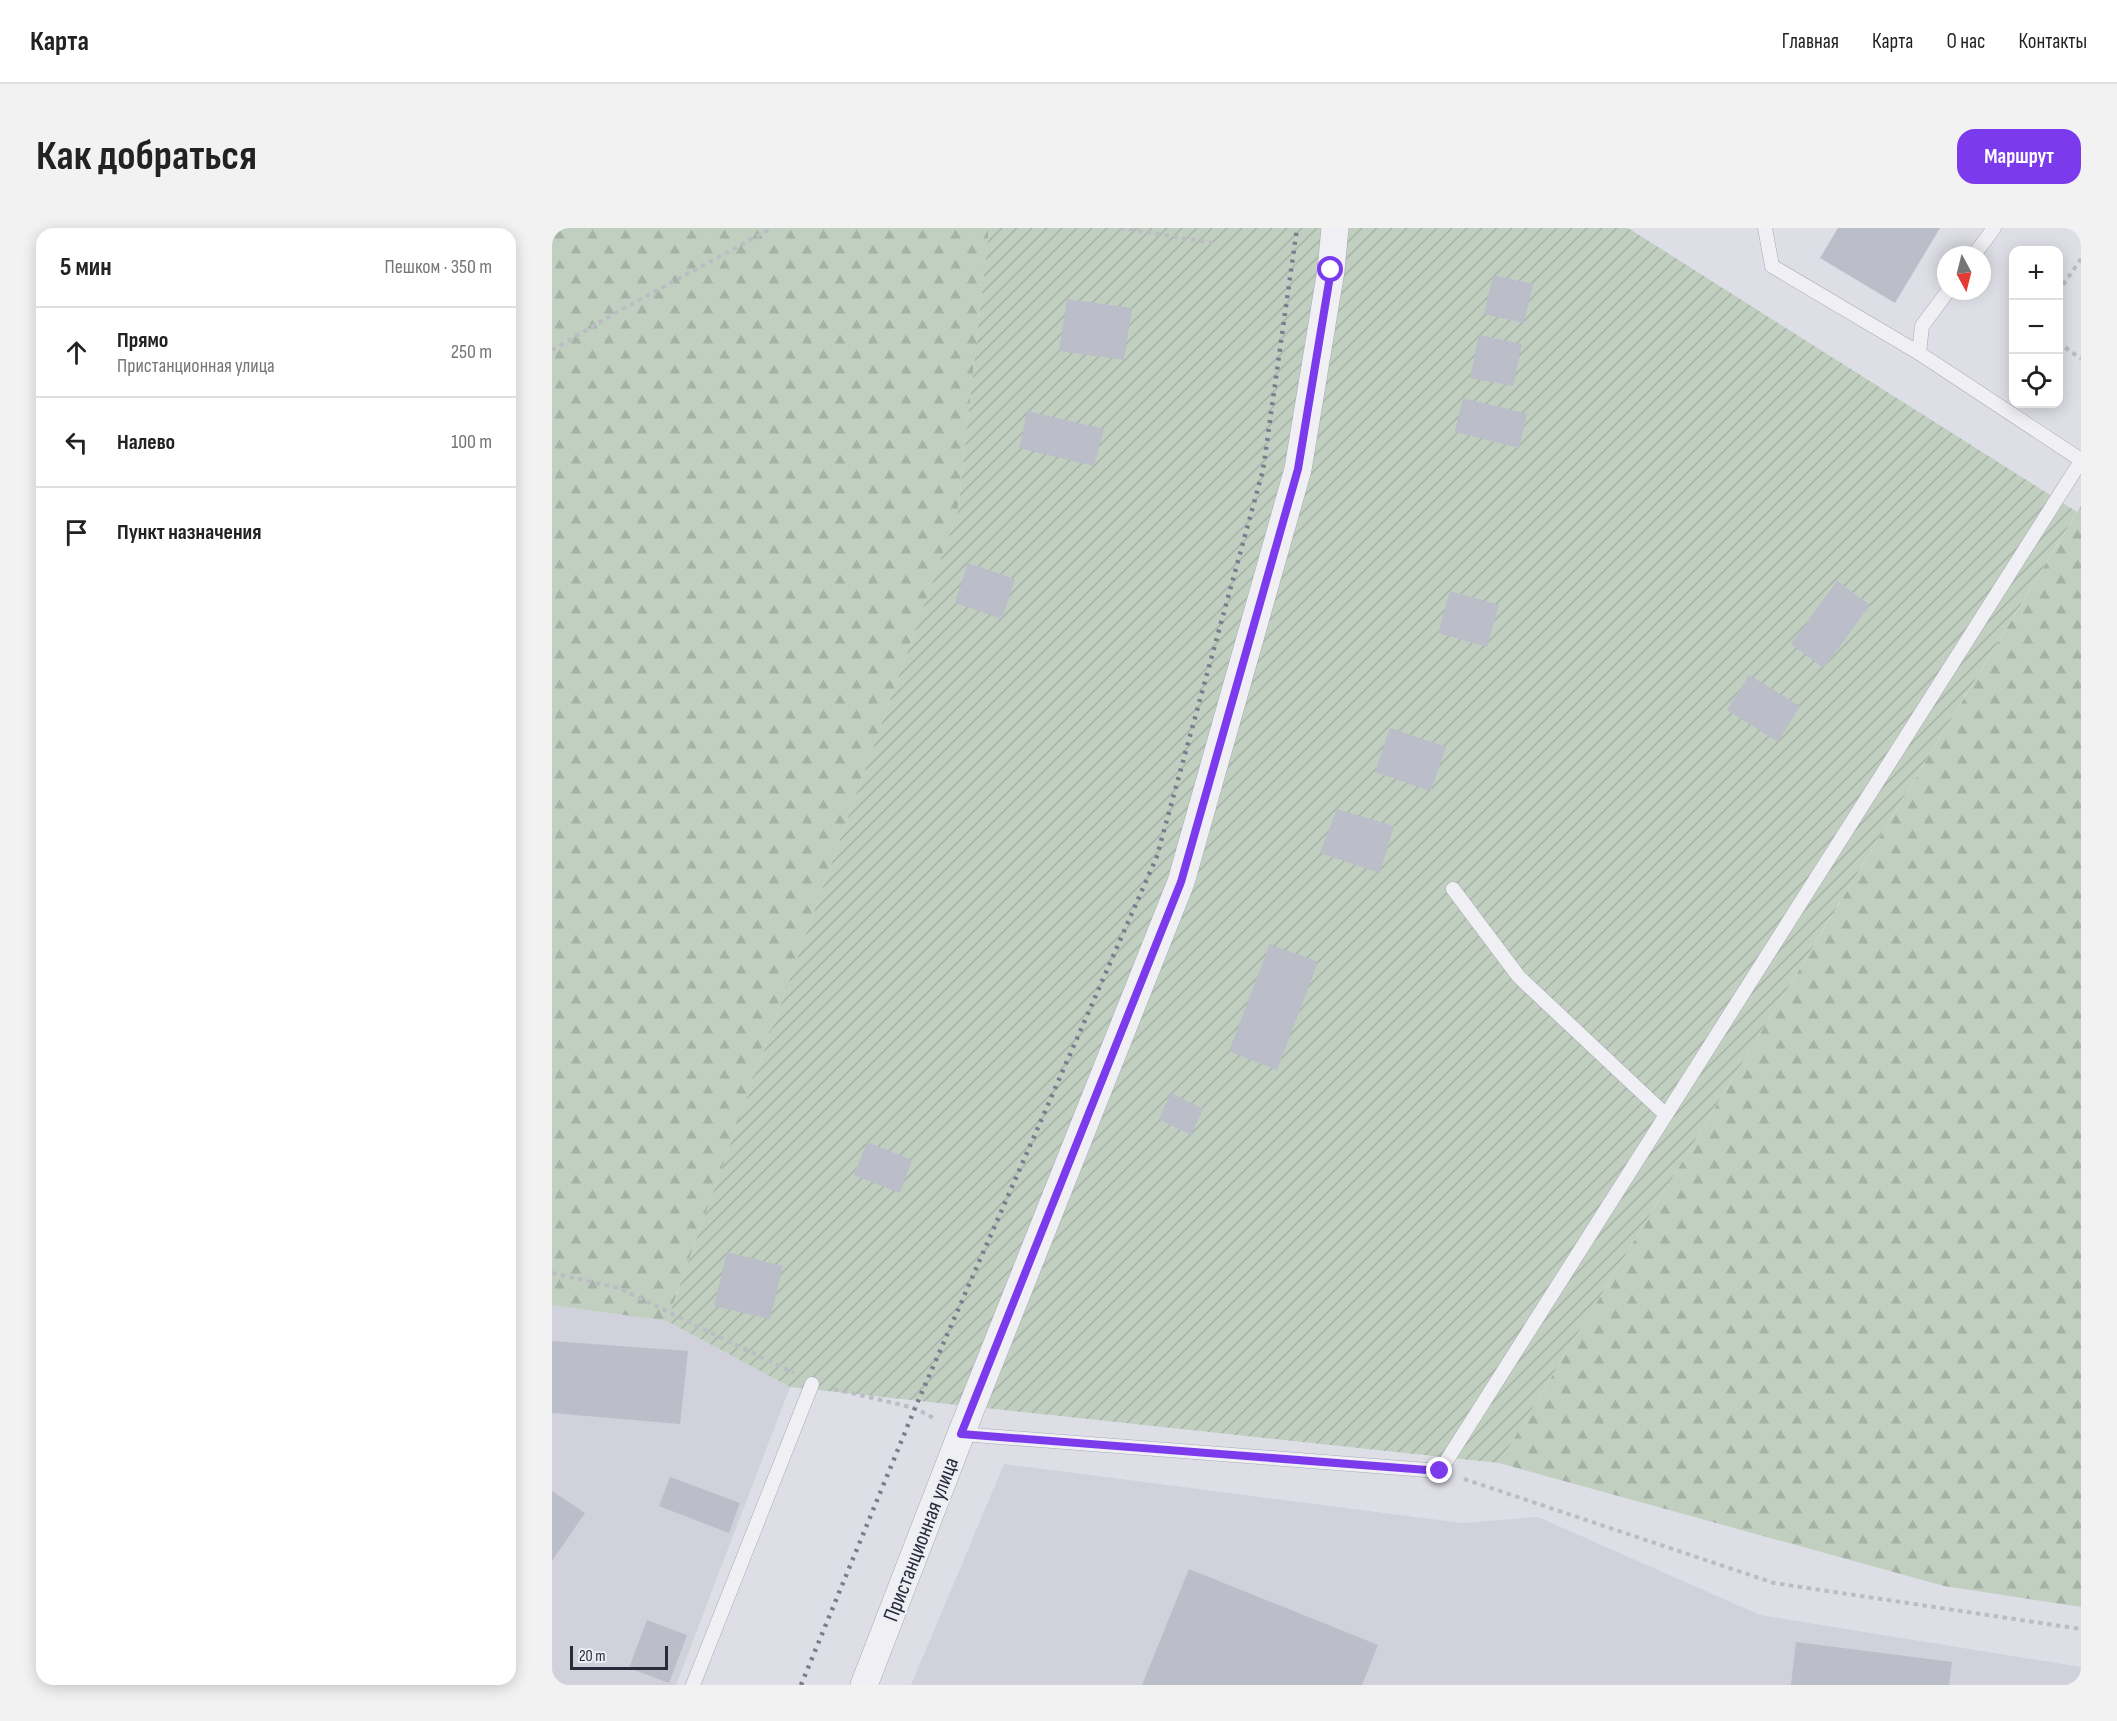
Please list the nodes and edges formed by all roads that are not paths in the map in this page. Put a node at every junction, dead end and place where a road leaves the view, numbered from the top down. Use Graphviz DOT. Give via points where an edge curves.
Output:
graph roads {
  1 [pos="1335,228"];
  2 [pos="1765,228"];
  3 [pos="1994,228"];
  4 [pos="1981,246"];
  5 [pos="1941,300"];
  6 [pos="1919,353"];
  7 [pos="2081,461"];
  8 [pos="1453,890"];
  9 [pos="1666,1114"];
  10 [pos="812,1384"];
  11 [pos="961,1434"];
  12 [pos="693,1685"];
  13 [pos="864,1685"];
  1 -- 11 [label="street, Пристанционная улица" via="1298,469 1181,882"];
  2 -- 6 [label="lane" via="1772,266"];
  3 -- 4 [label="lane"];
  5 -- 6 [label="lane" via="1922,326"];
  6 -- 7 [label="lane"];
  7 -- 9 [label="lane"];
  8 -- 9 [label="lane" via="1519,977"];
  9 -- 11 [label="lane" via="1440,1471"];
  10 -- 12 [label="lane"];
  11 -- 13 [label="street, Пристанционная улица"];
}
